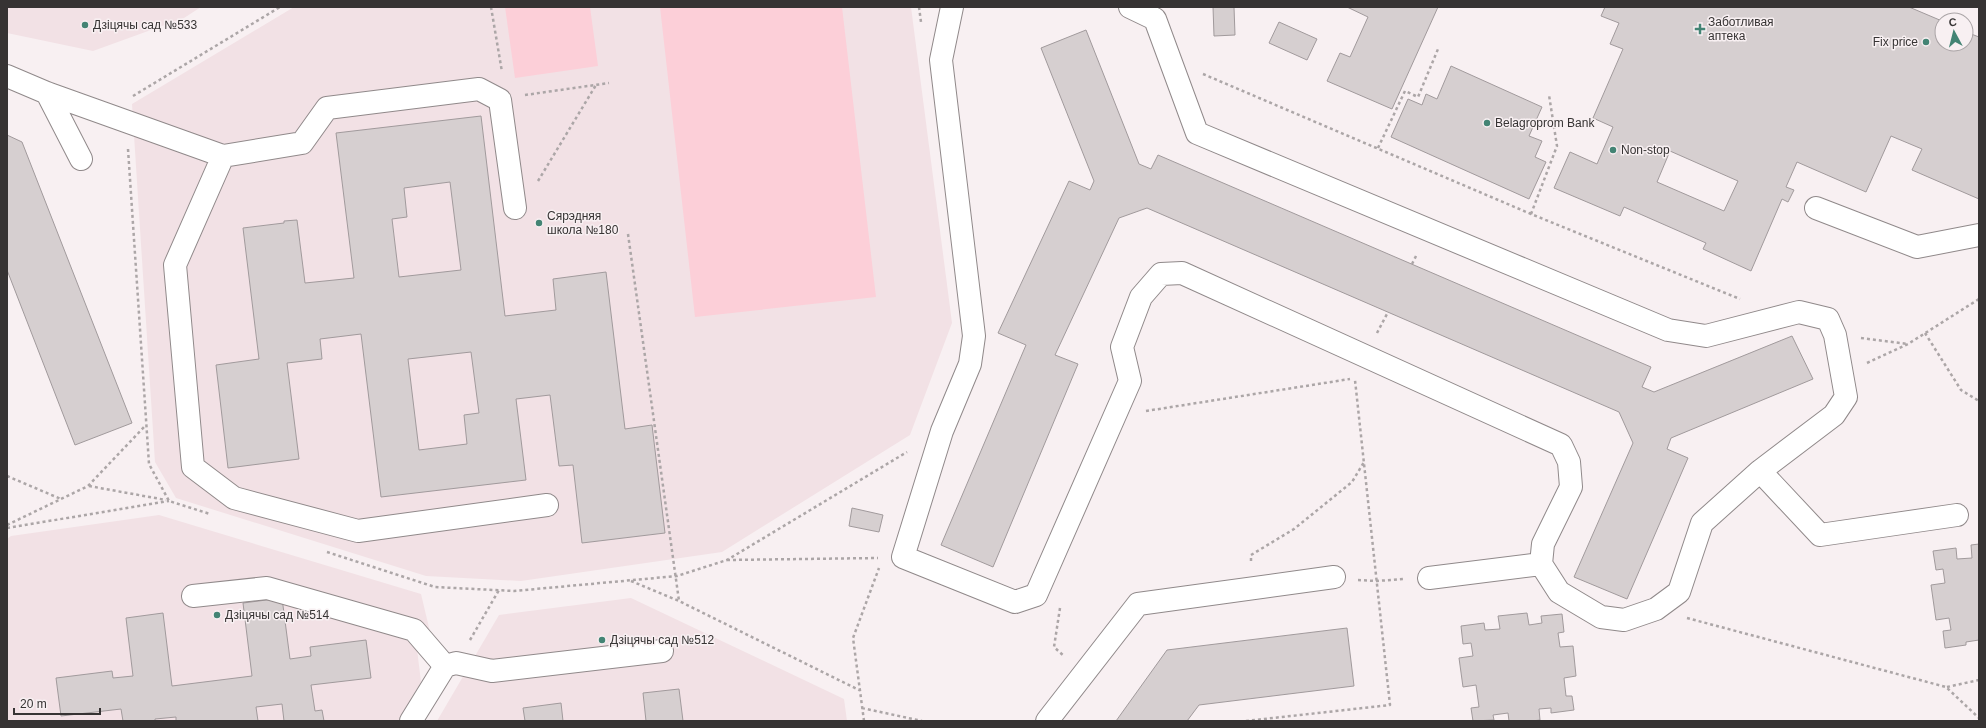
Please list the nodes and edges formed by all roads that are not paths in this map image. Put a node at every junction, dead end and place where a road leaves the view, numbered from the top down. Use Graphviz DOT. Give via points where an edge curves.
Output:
graph roads {
  1 [pos="952,7"];
  2 [pos="1130,7"];
  3 [pos="7,76"];
  4 [pos="47,93"];
  5 [pos="223,156"];
  6 [pos="81,158"];
  7 [pos="515,208"];
  8 [pos="1816,208"];
  9 [pos="1979,234"];
  10 [pos="1760,471"];
  11 [pos="547,505"];
  12 [pos="1957,515"];
  13 [pos="1541,564"];
  14 [pos="1334,577"];
  15 [pos="1430,578"];
  16 [pos="193,596"];
  17 [pos="662,651"];
  18 [pos="445,666"];
  19 [pos="411,721"];
  20 [pos="1047,721"];
  1 -- 13 [label="lane" via="940,60 974,336 970,364 942,431 903,557 1015,602 1036,595 1130,381 1122,347 1141,298 1161,274 1182,273 1561,445 1569,462 1571,487 1543,544"];
  2 -- 10 [label="lane" via="1155,19 1197,133 1668,330 1706,336 1799,312 1828,319 1835,335 1846,397 1834,415"];
  3 -- 4 [label="lane"];
  4 -- 5 [label="lane"];
  4 -- 6 [label="lane"];
  5 -- 7 [label="lane" via="302,143 327,108 478,89 500,100"];
  5 -- 11 [label="lane" via="175,265 193,467 234,498 358,531"];
  8 -- 9 [label="lane" via="1916,247"];
  10 -- 12 [label="lane" via="1820,534"];
  10 -- 13 [label="lane" via="1702,523 1679,592 1656,609 1624,620 1601,617 1559,592"];
  13 -- 15 [label="lane"];
  14 -- 20 [label="lane" via="1138,604"];
  16 -- 18 [label="lane" via="267,588 414,630"];
  17 -- 18 [label="lane" via="492,671 456,663"];
  18 -- 19 [label="lane"];
}
